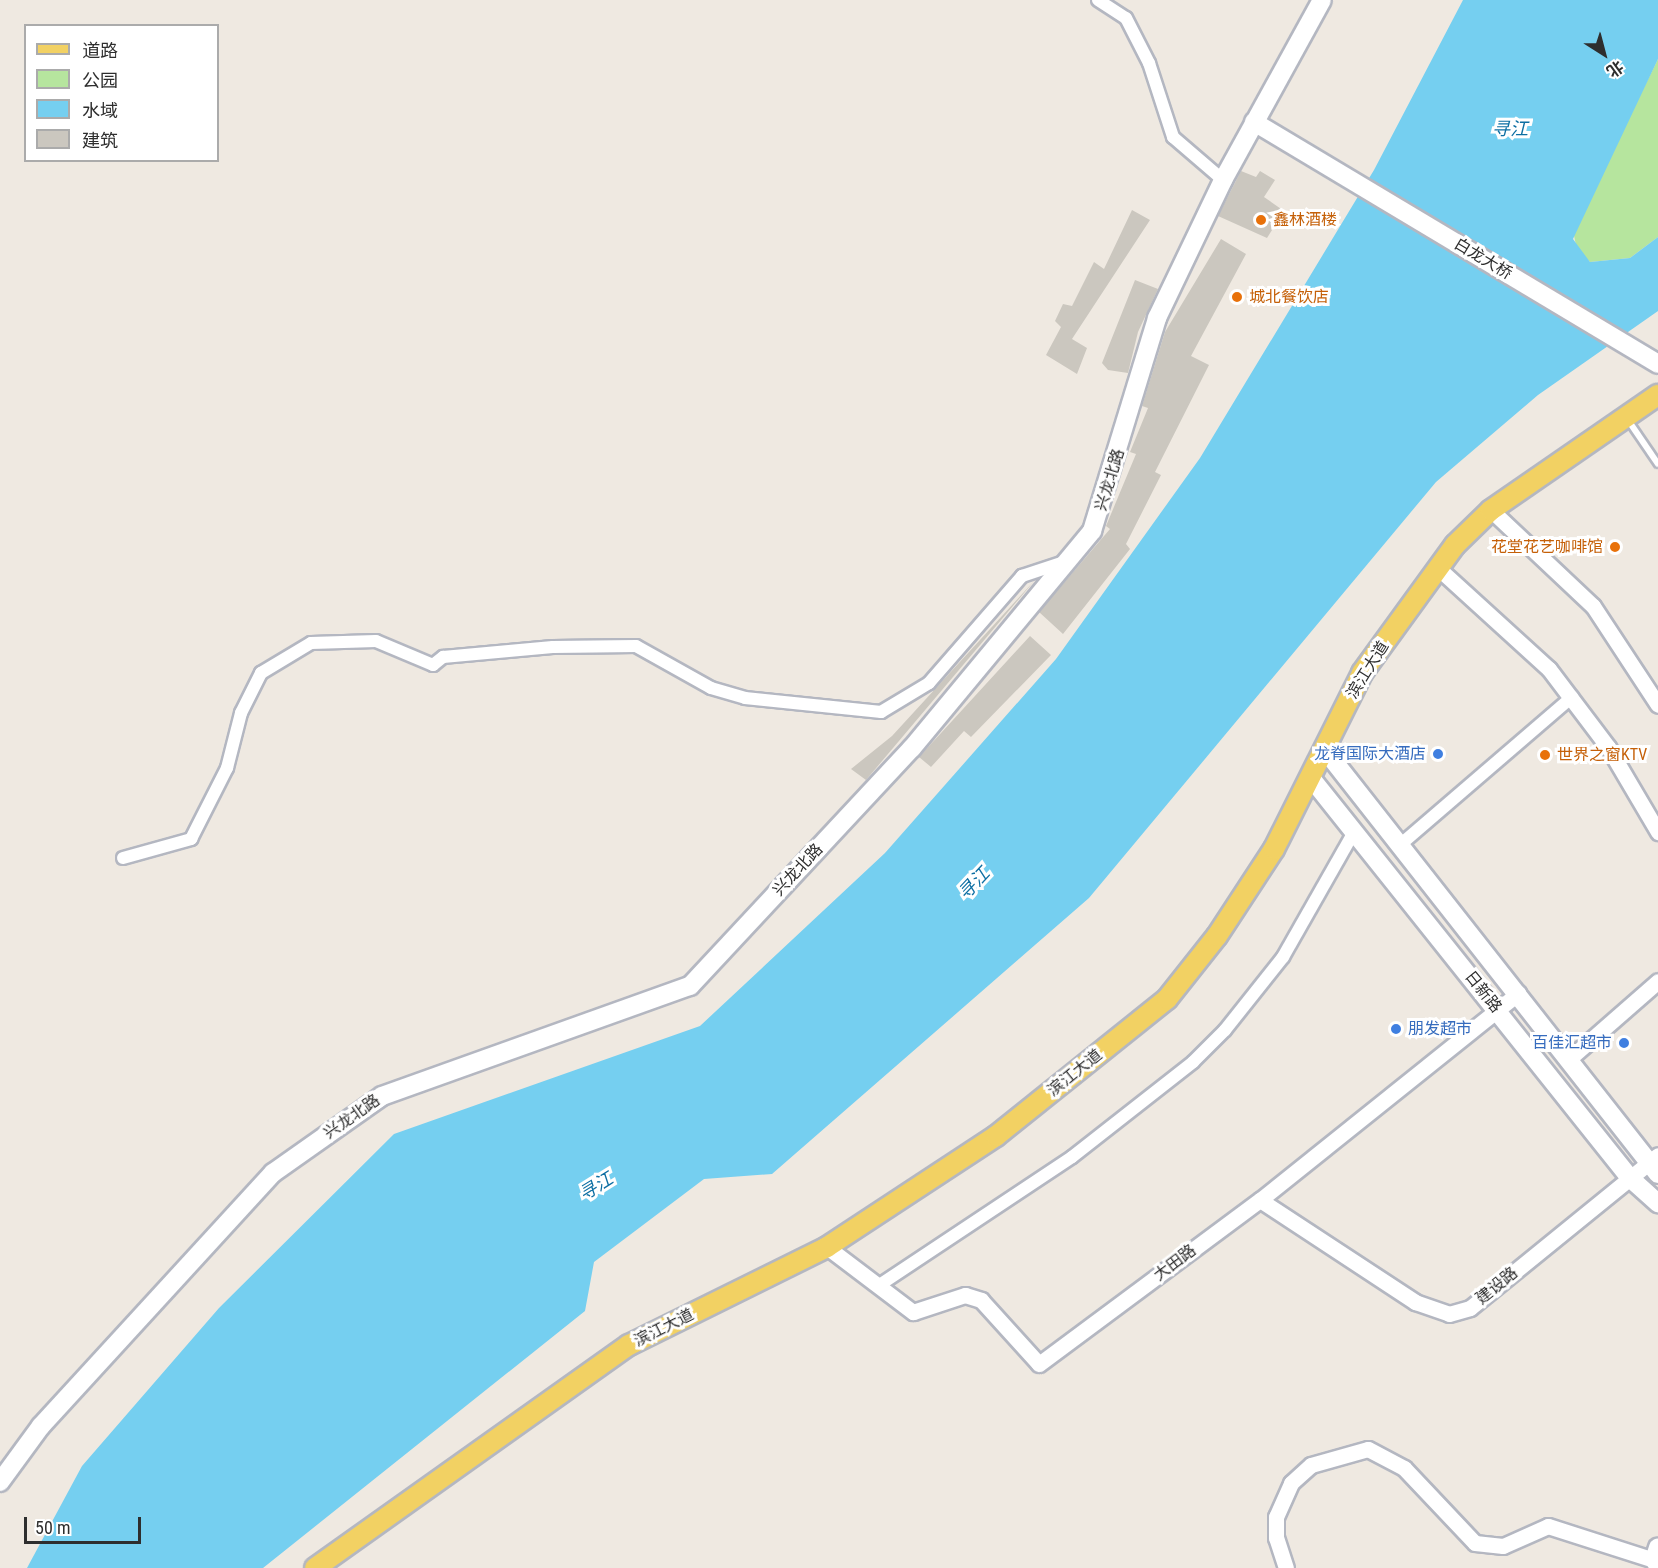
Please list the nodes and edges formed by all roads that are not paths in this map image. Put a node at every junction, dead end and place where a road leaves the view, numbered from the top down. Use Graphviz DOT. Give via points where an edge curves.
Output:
graph roads {
  1 [pos="1098,0"];
  2 [pos="1322,0"];
  3 [pos="1254,122"];
  4 [pos="1223,180"];
  5 [pos="1658,364"];
  6 [pos="1658,395"];
  7 [pos="1627,418"];
  8 [pos="1658,464"];
  9 [pos="1491,510"];
  10 [pos="1069,561"];
  11 [pos="1438,568"];
  12 [pos="1572,697"];
  13 [pos="1658,705"];
  14 [pos="1325,750"];
  15 [pos="1311,778"];
  16 [pos="1354,832"];
  17 [pos="1658,832"];
  18 [pos="1400,845"];
  19 [pos="123,858"];
  20 [pos="1658,981"];
  21 [pos="1518,993"];
  22 [pos="1498,1010"];
  23 [pos="1569,1059"];
  24 [pos="1655,1164"];
  25 [pos="1630,1178"];
  26 [pos="1260,1200"];
  27 [pos="1658,1203"];
  28 [pos="827,1246"];
  29 [pos="878,1286"];
  30 [pos="0,1482"];
  31 [pos="1656,1559"];
  32 [pos="315,1568"];
  33 [pos="1286,1568"];
  1 -- 4 [label="street" via="1126,18 1149,63 1173,137"];
  2 -- 3 [label="main road, 兴龙北路"];
  3 -- 4 [label="main road, 兴龙北路"];
  3 -- 5 [label="main road, 白龙大桥"];
  4 -- 10 [label="main road, 兴龙北路" via="1157,318 1106,501 1092,531"];
  6 -- 7 [label="main road, 滨江大道"];
  7 -- 8 [label="lane"];
  7 -- 9 [label="main road, 滨江大道"];
  9 -- 11 [label="main road, 滨江大道"];
  9 -- 13 [label="street" via="1593,606"];
  10 -- 19 [label="street" via="1022,576 929,683 880,712 745,698 711,688 636,646 542,648 443,657 433,665 376,641 311,643 261,673 241,713 227,768 191,838"];
  10 -- 30 [label="main road, 兴龙北路" via="920,739 690,986 382,1096 273,1173 41,1425"];
  11 -- 12 [label="street" via="1530,648"];
  11 -- 14 [label="main road, 滨江大道" via="1362,673"];
  12 -- 17 [label="street"];
  12 -- 18 [label="street"];
  14 -- 15 [label="main road, 滨江大道"];
  14 -- 18 [label="main road, 日新路"];
  15 -- 16 [label="main road, 日新路"];
  15 -- 28 [label="main road, 滨江大道" via="1274,849 1217,936 1167,999 996,1136"];
  16 -- 22 [label="main road, 日新路"];
  16 -- 29 [label="street" via="1283,957 1201,1054 1072,1157"];
  18 -- 21 [label="main road, 日新路"];
  20 -- 23 [label="street"];
  21 -- 22 [label="street, 大田路"];
  21 -- 23 [label="main road, 日新路"];
  22 -- 25 [label="main road, 日新路"];
  22 -- 26 [label="street, 大田路"];
  23 -- 24 [label="main road, 日新路"];
  24 -- 25 [label="street, 建设路"];
  25 -- 26 [label="street, 建设路" via="1470,1308 1449,1314 1414,1302"];
  25 -- 27 [label="main road, 日新路"];
  26 -- 29 [label="street, 大田路" via="1039,1364 975,1297 958,1297 913,1312"];
  28 -- 29 [label="street, 大田路"];
  28 -- 32 [label="main road, 滨江大道" via="629,1345"];
  31 -- 33 [label="street" via="1548,1526 1503,1546 1480,1545 1464,1536 1397,1462 1361,1449 1311,1465 1292,1483 1276,1523"];
}
